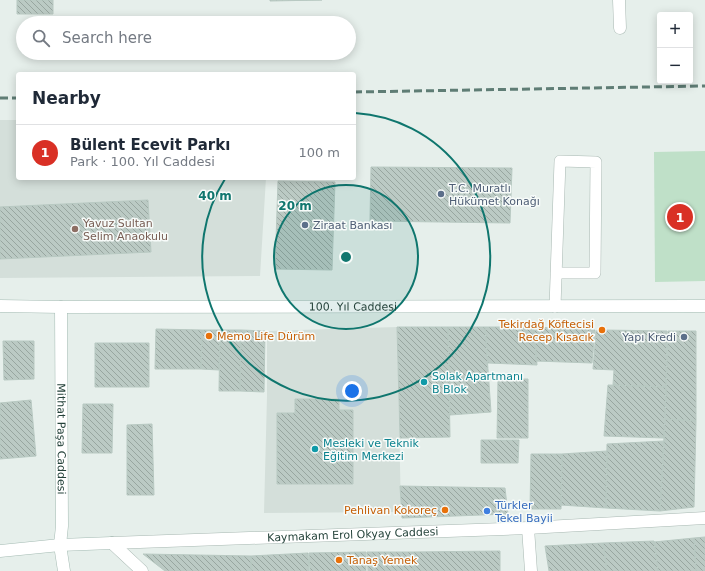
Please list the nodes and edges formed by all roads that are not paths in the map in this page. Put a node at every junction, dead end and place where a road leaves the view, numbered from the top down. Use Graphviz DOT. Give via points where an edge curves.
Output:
graph roads {
  1 [pos="619,0"];
  2 [pos="620,28"];
  3 [pos="556,273"];
  4 [pos="0,306"];
  5 [pos="705,306"];
  6 [pos="61,307"];
  7 [pos="555,307"];
  8 [pos="705,518"];
  9 [pos="528,528"];
  10 [pos="112,543"];
  11 [pos="60,545"];
  12 [pos="0,551"];
  13 [pos="64,571"];
  14 [pos="142,571"];
  15 [pos="531,571"];
  1 -- 2 [label="street"];
  3 -- 3 [label="lane" via="560,161 596,162 595,273"];
  3 -- 7 [label="lane"];
  4 -- 6 [label="street, 100. Yıl Caddesi"];
  5 -- 7 [label="street, 100. Yıl Caddesi"];
  6 -- 7 [label="street, 100. Yıl Caddesi"];
  6 -- 11 [label="street, Mithat Paşa Caddesi"];
  8 -- 9 [label="street, Kaymakam Erol Okyay Caddesi"];
  9 -- 10 [label="street, Kaymakam Erol Okyay Caddesi"];
  9 -- 15 [label="street"];
  10 -- 11 [label="street, Kaymakam Erol Okyay Caddesi"];
  10 -- 14 [label="street"];
  11 -- 12 [label="street, Kaymakam Erol Okyay Caddesi"];
  11 -- 13 [label="street, Mithat Paşa Caddesi"];
}
